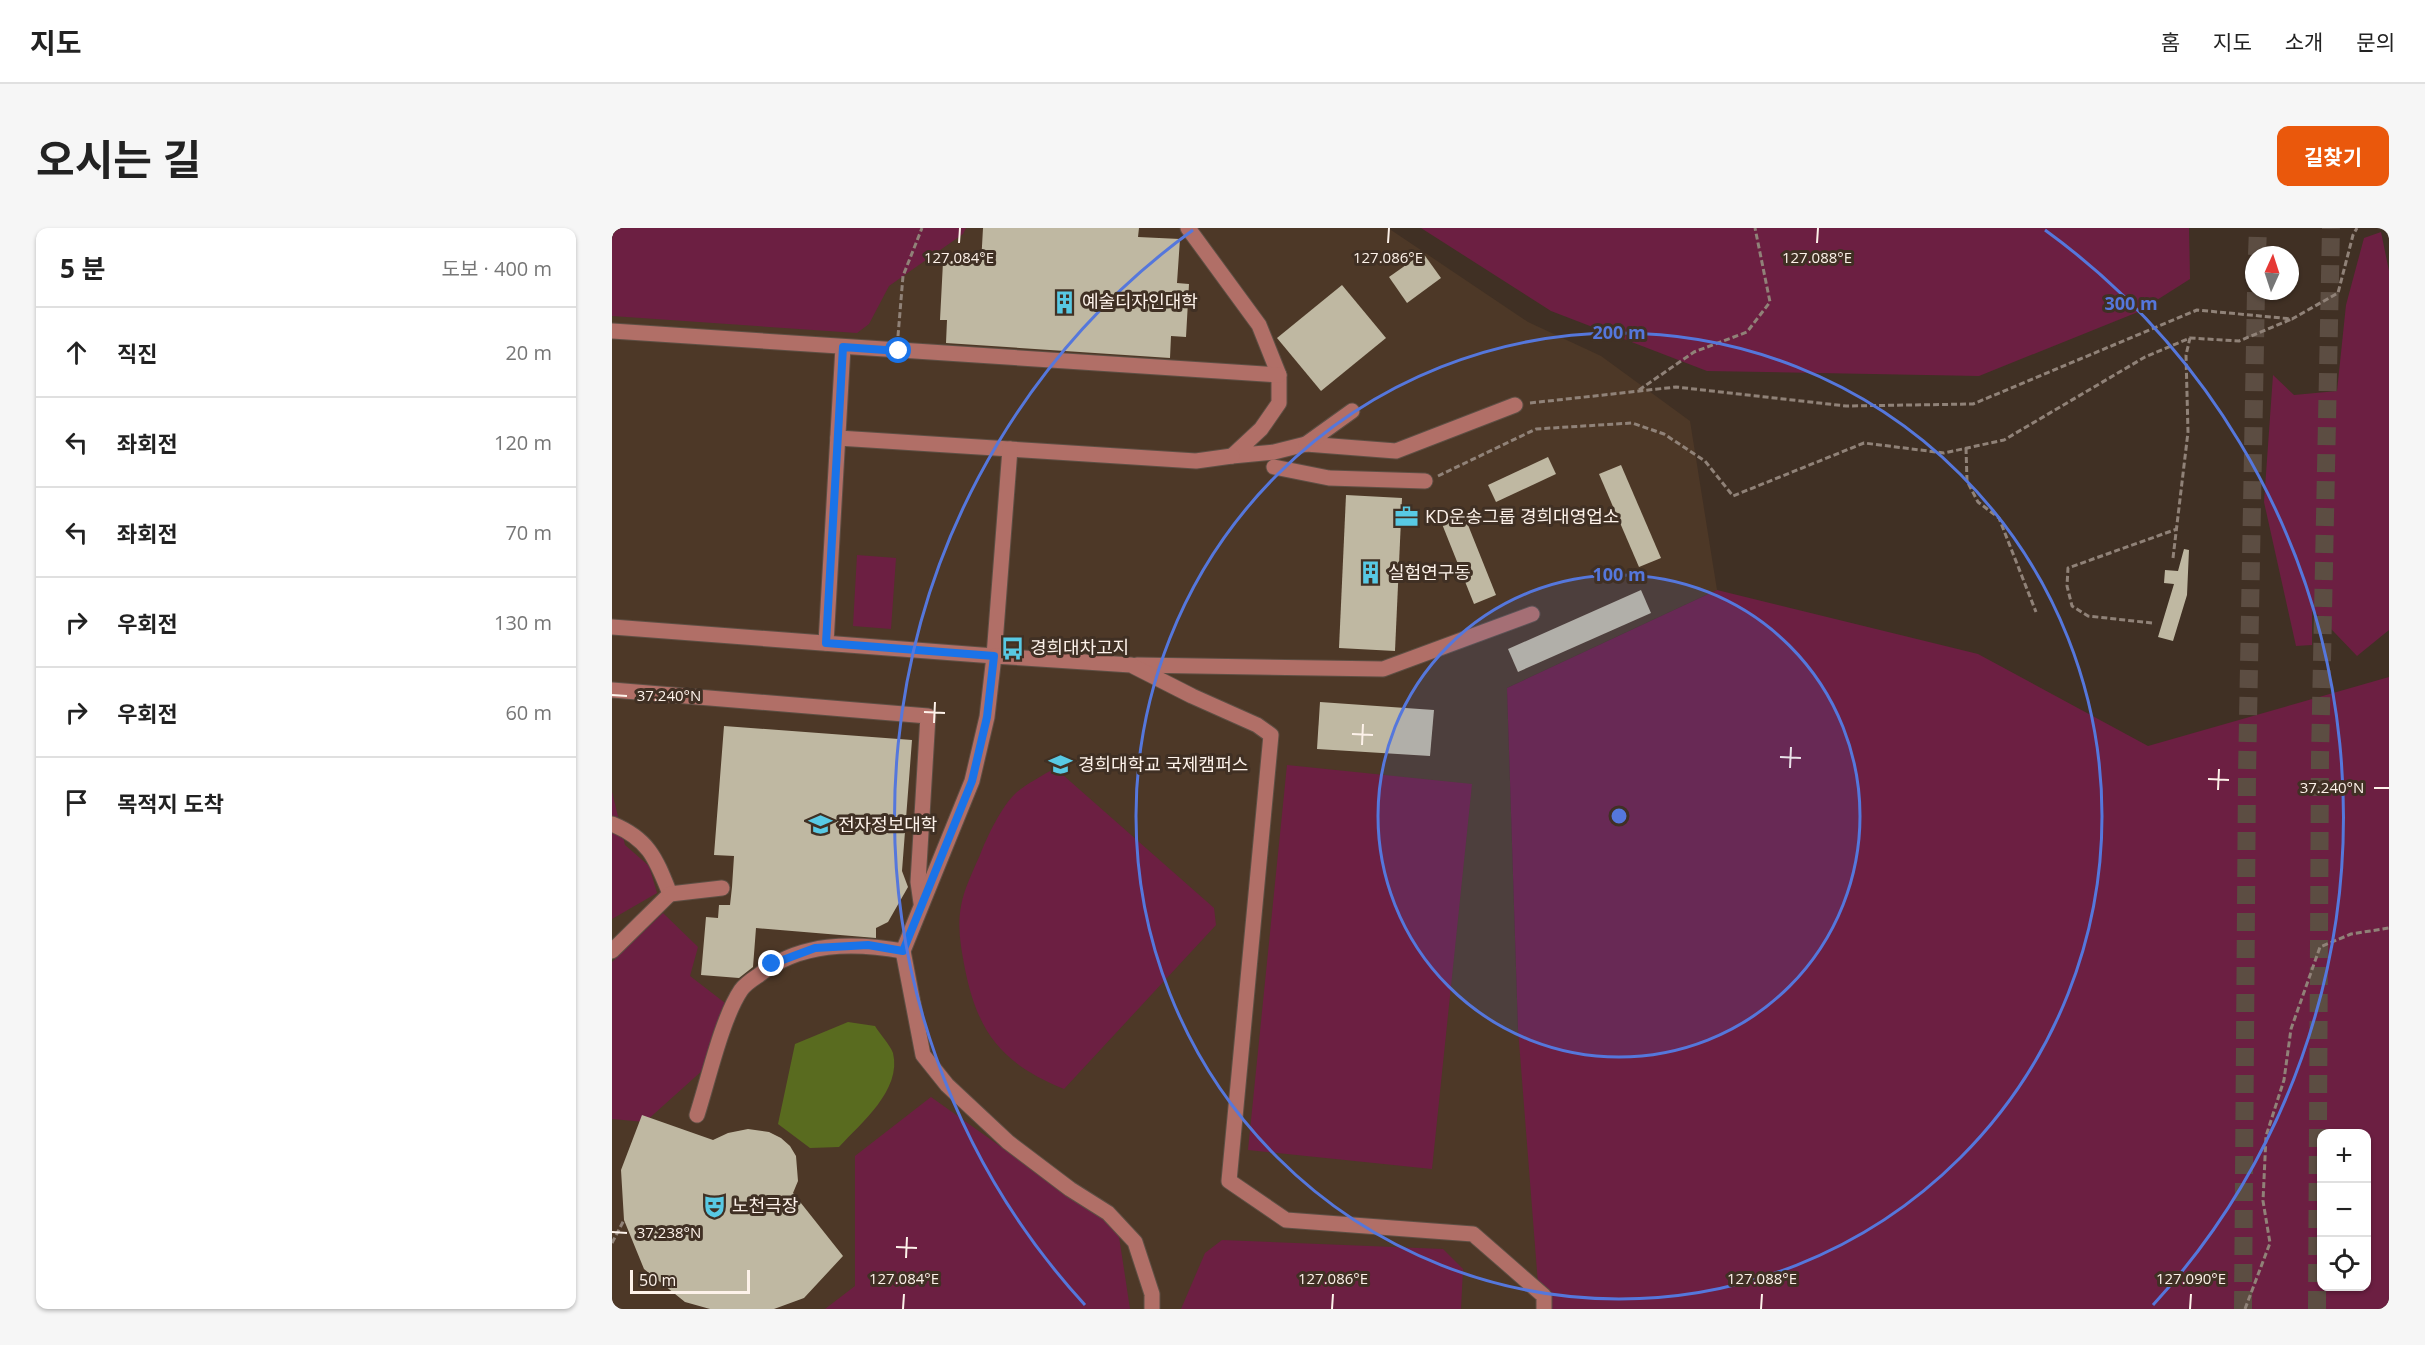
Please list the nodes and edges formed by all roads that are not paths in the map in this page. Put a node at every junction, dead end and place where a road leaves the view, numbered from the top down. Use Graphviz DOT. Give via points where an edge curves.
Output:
graph roads {
  1 [pos="1188,228"];
  2 [pos="612,331"];
  3 [pos="843,347"];
  4 [pos="1280,375"];
  5 [pos="1515,405"];
  6 [pos="1352,411"];
  7 [pos="838,438"];
  8 [pos="1306,444"];
  9 [pos="1010,449"];
  10 [pos="1232,456"];
  11 [pos="1274,467"];
  12 [pos="1425,482"];
  13 [pos="1532,614"];
  14 [pos="612,627"];
  15 [pos="826,643"];
  16 [pos="994,656"];
  17 [pos="1131,664"];
  18 [pos="612,690"];
  19 [pos="612,824"];
  20 [pos="722,888"];
  21 [pos="670,894"];
  22 [pos="921,903"];
  23 [pos="612,951"];
  24 [pos="903,951"];
  25 [pos="697,1115"];
  26 [pos="1152,1309"];
  27 [pos="1544,1309"];
  1 -- 4 [label="street" via="1259,325"];
  2 -- 3 [label="street"];
  3 -- 4 [label="street"];
  3 -- 7 [label="street"];
  4 -- 10 [label="street" via="1279,404 1261,429"];
  5 -- 8 [label="street" via="1396,452"];
  6 -- 8 [label="street"];
  7 -- 9 [label="street"];
  7 -- 15 [label="street"];
  8 -- 10 [label="street"];
  9 -- 10 [label="street" via="1196,461"];
  9 -- 16 [label="street"];
  11 -- 12 [label="street" via="1329,478"];
  13 -- 17 [label="street" via="1383,669"];
  14 -- 15 [label="street"];
  15 -- 16 [label="street"];
  16 -- 17 [label="street"];
  16 -- 22 [label="street" via="987,717 972,781"];
  17 -- 27 [label="street" via="1257,724 1271,735 1229,1181 1286,1220 1473,1234 1544,1296"];
  18 -- 22 [label="street" via="928,716 918,882"];
  19 -- 21 [label="street" via="632,832 655,857"];
  20 -- 21 [label="street"];
  21 -- 23 [label="street"];
  22 -- 24 [label="street"];
  24 -- 25 [label="street" via="868,945 815,948 772,964 749,982 742,988 727,1021"];
  24 -- 26 [label="street" via="923,1054 947,1085 1008,1142 1108,1213 1135,1242 1152,1294"];
}
